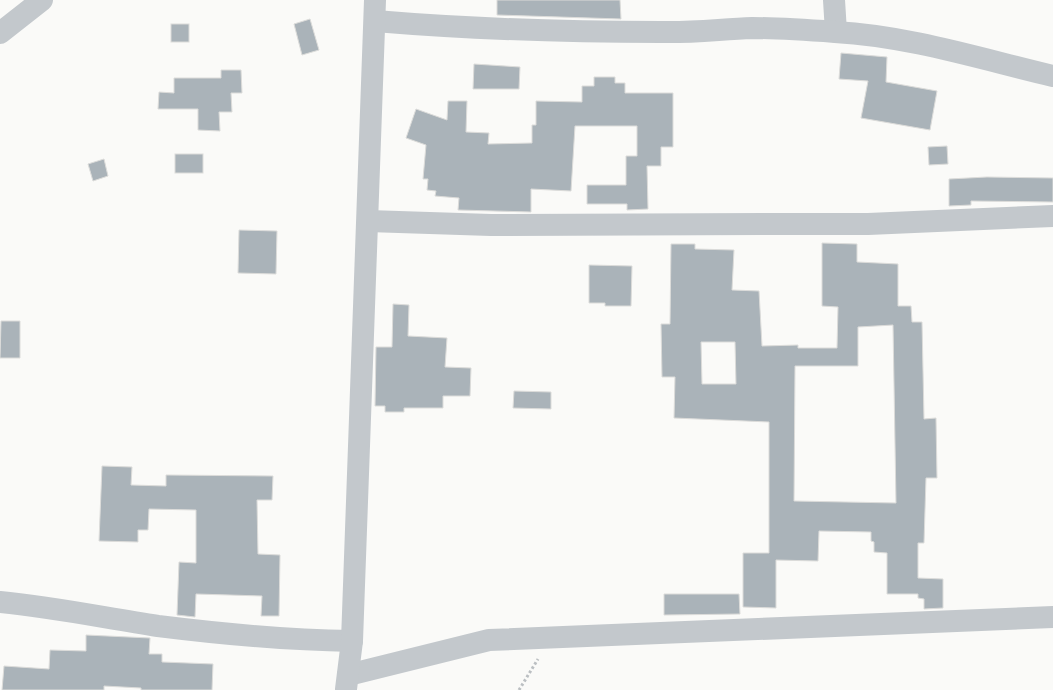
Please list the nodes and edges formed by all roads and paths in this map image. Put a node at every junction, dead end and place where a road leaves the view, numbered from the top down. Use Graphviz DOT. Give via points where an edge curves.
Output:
graph roads {
  1 [pos="42,0"];
  2 [pos="834,0"];
  3 [pos="375,10"];
  4 [pos="836,32"];
  5 [pos="0,33"];
  6 [pos="1053,76"];
  7 [pos="1053,216"];
  8 [pos="368,221"];
  9 [pos="0,602"];
  10 [pos="1053,617"];
  11 [pos="552,638"];
  12 [pos="352,641"];
  13 [pos="347,682"];
  14 [pos="518,690"];
  1 -- 5 [label="street"];
  2 -- 4 [label="street"];
  3 -- 4 [label="street" via="464,28 664,32 753,28"];
  3 -- 8 [label="street"];
  4 -- 6 [label="street" via="960,52"];
  7 -- 8 [label="street" via="794,224 491,225"];
  8 -- 12 [label="street"];
  9 -- 12 [label="street" via="158,626 298,640"];
  10 -- 11 [label="street"];
  11 -- 13 [label="street" via="489,640"];
  11 -- 14 [label="path"];
  12 -- 13 [label="street"];
}
